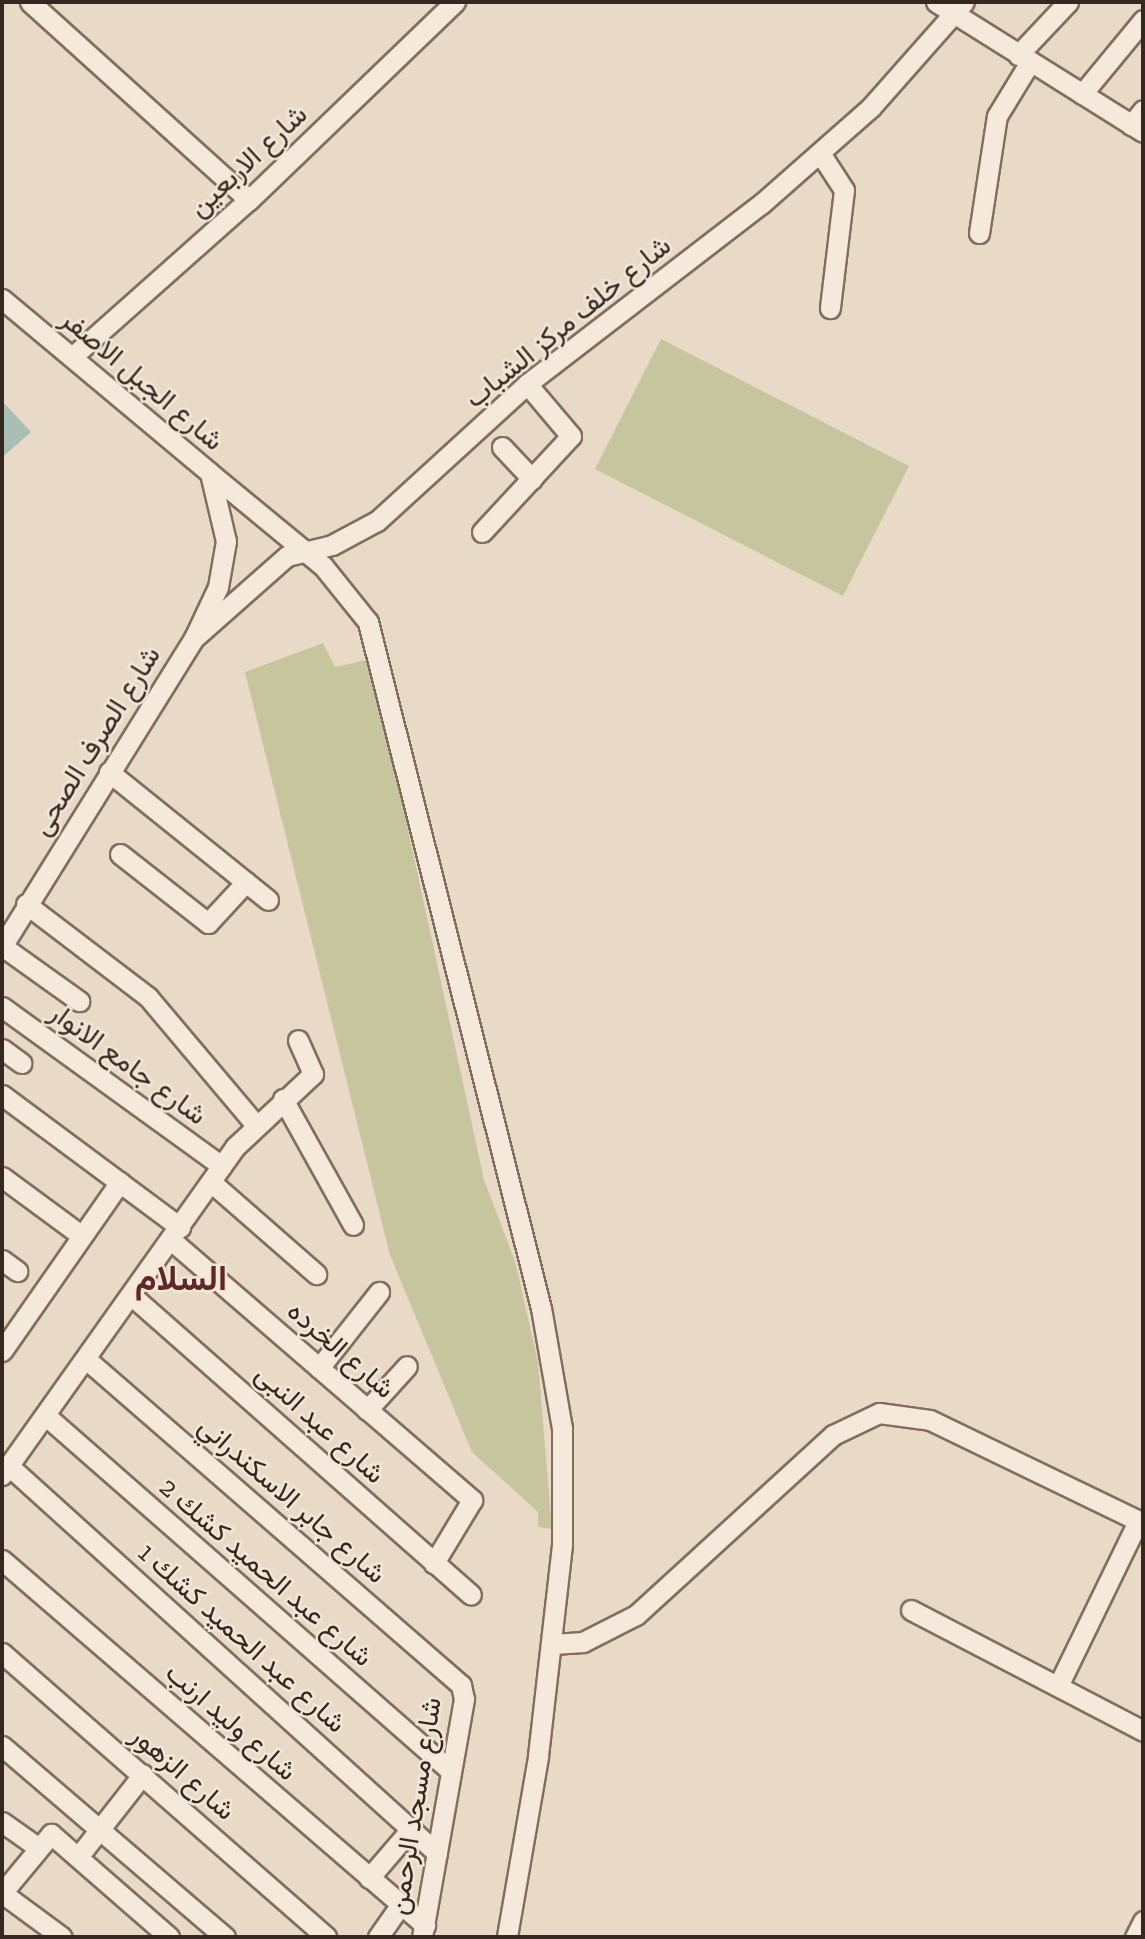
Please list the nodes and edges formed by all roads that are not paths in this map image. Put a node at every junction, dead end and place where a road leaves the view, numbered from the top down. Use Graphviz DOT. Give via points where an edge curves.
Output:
graph roads {
  1 [pos="30,2"];
  2 [pos="1068,2"];
  3 [pos="453,3"];
  4 [pos="951,5"];
  5 [pos="1143,20"];
  6 [pos="1024,58"];
  7 [pos="1082,94"];
  8 [pos="1139,122"];
  9 [pos="820,153"];
  10 [pos="249,200"];
  11 [pos="979,233"];
  12 [pos="2,299"];
  13 [pos="830,308"];
  14 [pos="73,356"];
  15 [pos="527,384"];
  16 [pos="502,447"];
  17 [pos="211,473"];
  18 [pos="532,479"];
  19 [pos="482,533"];
  20 [pos="307,551"];
  21 [pos="194,638"];
  22 [pos="109,772"];
  23 [pos="120,854"];
  24 [pos="246,882"];
  25 [pos="268,900"];
  26 [pos="26,904"];
  27 [pos="2,946"];
  28 [pos="79,1001"];
  29 [pos="2,1007"];
  30 [pos="298,1041"];
  31 [pos="2,1049"];
  32 [pos="21,1063"];
  33 [pos="2,1095"];
  34 [pos="283,1098"];
  35 [pos="255,1124"];
  36 [pos="217,1174"];
  37 [pos="2,1177"];
  38 [pos="120,1182"];
  39 [pos="353,1225"];
  40 [pos="175,1233"];
  41 [pos="82,1236"];
  42 [pos="316,1274"];
  43 [pos="379,1292"];
  44 [pos="131,1295"];
  45 [pos="2,1351"];
  46 [pos="86,1359"];
  47 [pos="407,1366"];
  48 [pos="319,1368"];
  49 [pos="368,1410"];
  50 [pos="45,1415"];
  51 [pos="5,1471"];
  52 [pos="1141,1522"];
  53 [pos="2,1560"];
  54 [pos="434,1563"];
  55 [pos="471,1595"];
  56 [pos="911,1610"];
  57 [pos="553,1644"];
  58 [pos="2,1653"];
  59 [pos="461,1685"];
  60 [pos="1058,1686"];
  61 [pos="1143,1731"];
  62 [pos="2,1746"];
  63 [pos="451,1771"];
  64 [pos="143,1774"];
  65 [pos="2,1822"];
  66 [pos="101,1828"];
  67 [pos="411,1829"];
  68 [pos="42,1840"];
  69 [pos="437,1853"];
  70 [pos="78,1857"];
  71 [pos="369,1878"];
  72 [pos="2,1893"];
  73 [pos="400,1905"];
  74 [pos="1143,1921"];
  75 [pos="423,1931"];
  76 [pos="62,1937"];
  77 [pos="169,1937"];
  78 [pos="225,1937"];
  79 [pos="326,1937"];
  80 [pos="377,1937"];
  81 [pos="507,1937"];
  82 [pos="1135,1937"];
  1 -- 10 [label="street"];
  2 -- 6 [label="street"];
  3 -- 10 [label="street, شارع الاربعين"];
  4 -- 6 [label="street"];
  4 -- 9 [label="street, شارع خلف مركز الشباب" via="887,91"];
  5 -- 7 [label="street"];
  6 -- 7 [label="street"];
  6 -- 11 [label="street" via="997,116"];
  7 -- 8 [label="street"];
  9 -- 13 [label="street" via="844,190"];
  9 -- 15 [label="street, شارع خلف مركز الشباب"];
  10 -- 14 [label="street, شارع الاربعين"];
  12 -- 14 [label="street, شارع الجبل الاصفر"];
  14 -- 17 [label="street, شارع الجبل الاصفر"];
  15 -- 18 [label="street" via="571,436"];
  15 -- 20 [label="street, شارع خلف مركز الشباب" via="377,521"];
  16 -- 18 [label="street"];
  17 -- 20 [label="street"];
  17 -- 21 [label="street, شارع الجبل الاصفر" via="226,541 218,587"];
  18 -- 19 [label="street"];
  20 -- 21 [label="street, شارع خلف مركز الشباب" via="278,563"];
  20 -- 57 [label="street" via="349,592 383,662 541,1308 565,1487"];
  21 -- 22 [label="street, شارع الصرف الصحى"];
  22 -- 24 [label="street"];
  22 -- 26 [label="street, شارع الصرف الصحى"];
  23 -- 24 [label="street" via="208,923"];
  24 -- 25 [label="street"];
  26 -- 27 [label="street, شارع الصرف الصحى"];
  26 -- 35 [label="street" via="148,997"];
  27 -- 28 [label="street"];
  29 -- 36 [label="street, شارع جامع الانوار"];
  30 -- 34 [label="street" via="313,1074"];
  31 -- 32 [label="street"];
  33 -- 38 [label="street, شارع الخرده"];
  34 -- 35 [label="street"];
  34 -- 39 [label="street"];
  35 -- 36 [label="street"];
  36 -- 40 [label="street"];
  36 -- 42 [label="street, شارع جامع الانوار"];
  37 -- 41 [label="street"];
  38 -- 40 [label="street, شارع الخرده"];
  38 -- 41 [label="street"];
  40 -- 44 [label="street"];
  40 -- 48 [label="street, شارع الخرده"];
  41 -- 45 [label="street"];
  43 -- 48 [label="street"];
  44 -- 46 [label="street"];
  44 -- 54 [label="street, شارع عبد النبى"];
  46 -- 50 [label="street"];
  46 -- 59 [label="street, شارع جابر الاسكندراني"];
  47 -- 49 [label="street"];
  48 -- 49 [label="street, شارع الخرده"];
  49 -- 54 [label="street, شارع الخرده" via="473,1503"];
  50 -- 51 [label="street"];
  50 -- 63 [label="street, شارع عبد الحميد كشك 2"];
  51 -- 67 [label="street, شارع عبد الحميد كشك 1"];
  52 -- 57 [label="street" via="930,1420 879,1413 833,1435 636,1615 583,1642"];
  52 -- 60 [label="street"];
  53 -- 71 [label="street, شارع وليد ارنب"];
  54 -- 55 [label="street, شارع عبد النبى"];
  56 -- 60 [label="street"];
  57 -- 81 [label="street"];
  58 -- 64 [label="street, شارع الزهور"];
  59 -- 63 [label="street, شارع مسجد الرحمن"];
  60 -- 61 [label="street"];
  62 -- 66 [label="street"];
  63 -- 69 [label="street, شارع مسجد الرحمن"];
  64 -- 66 [label="street"];
  64 -- 79 [label="street, شارع الزهور"];
  65 -- 68 [label="street"];
  66 -- 70 [label="street"];
  66 -- 78 [label="street"];
  67 -- 69 [label="street, شارع عبد الحميد كشك 1"];
  67 -- 71 [label="street"];
  68 -- 70 [label="street"];
  68 -- 72 [label="street"];
  69 -- 75 [label="street, شارع مسجد الرحمن"];
  70 -- 77 [label="street"];
  71 -- 73 [label="street, شارع وليد ارنب"];
  72 -- 76 [label="street"];
  73 -- 75 [label="street, شارع وليد ارنب"];
  73 -- 80 [label="street"];
  74 -- 82 [label="street"];
}
